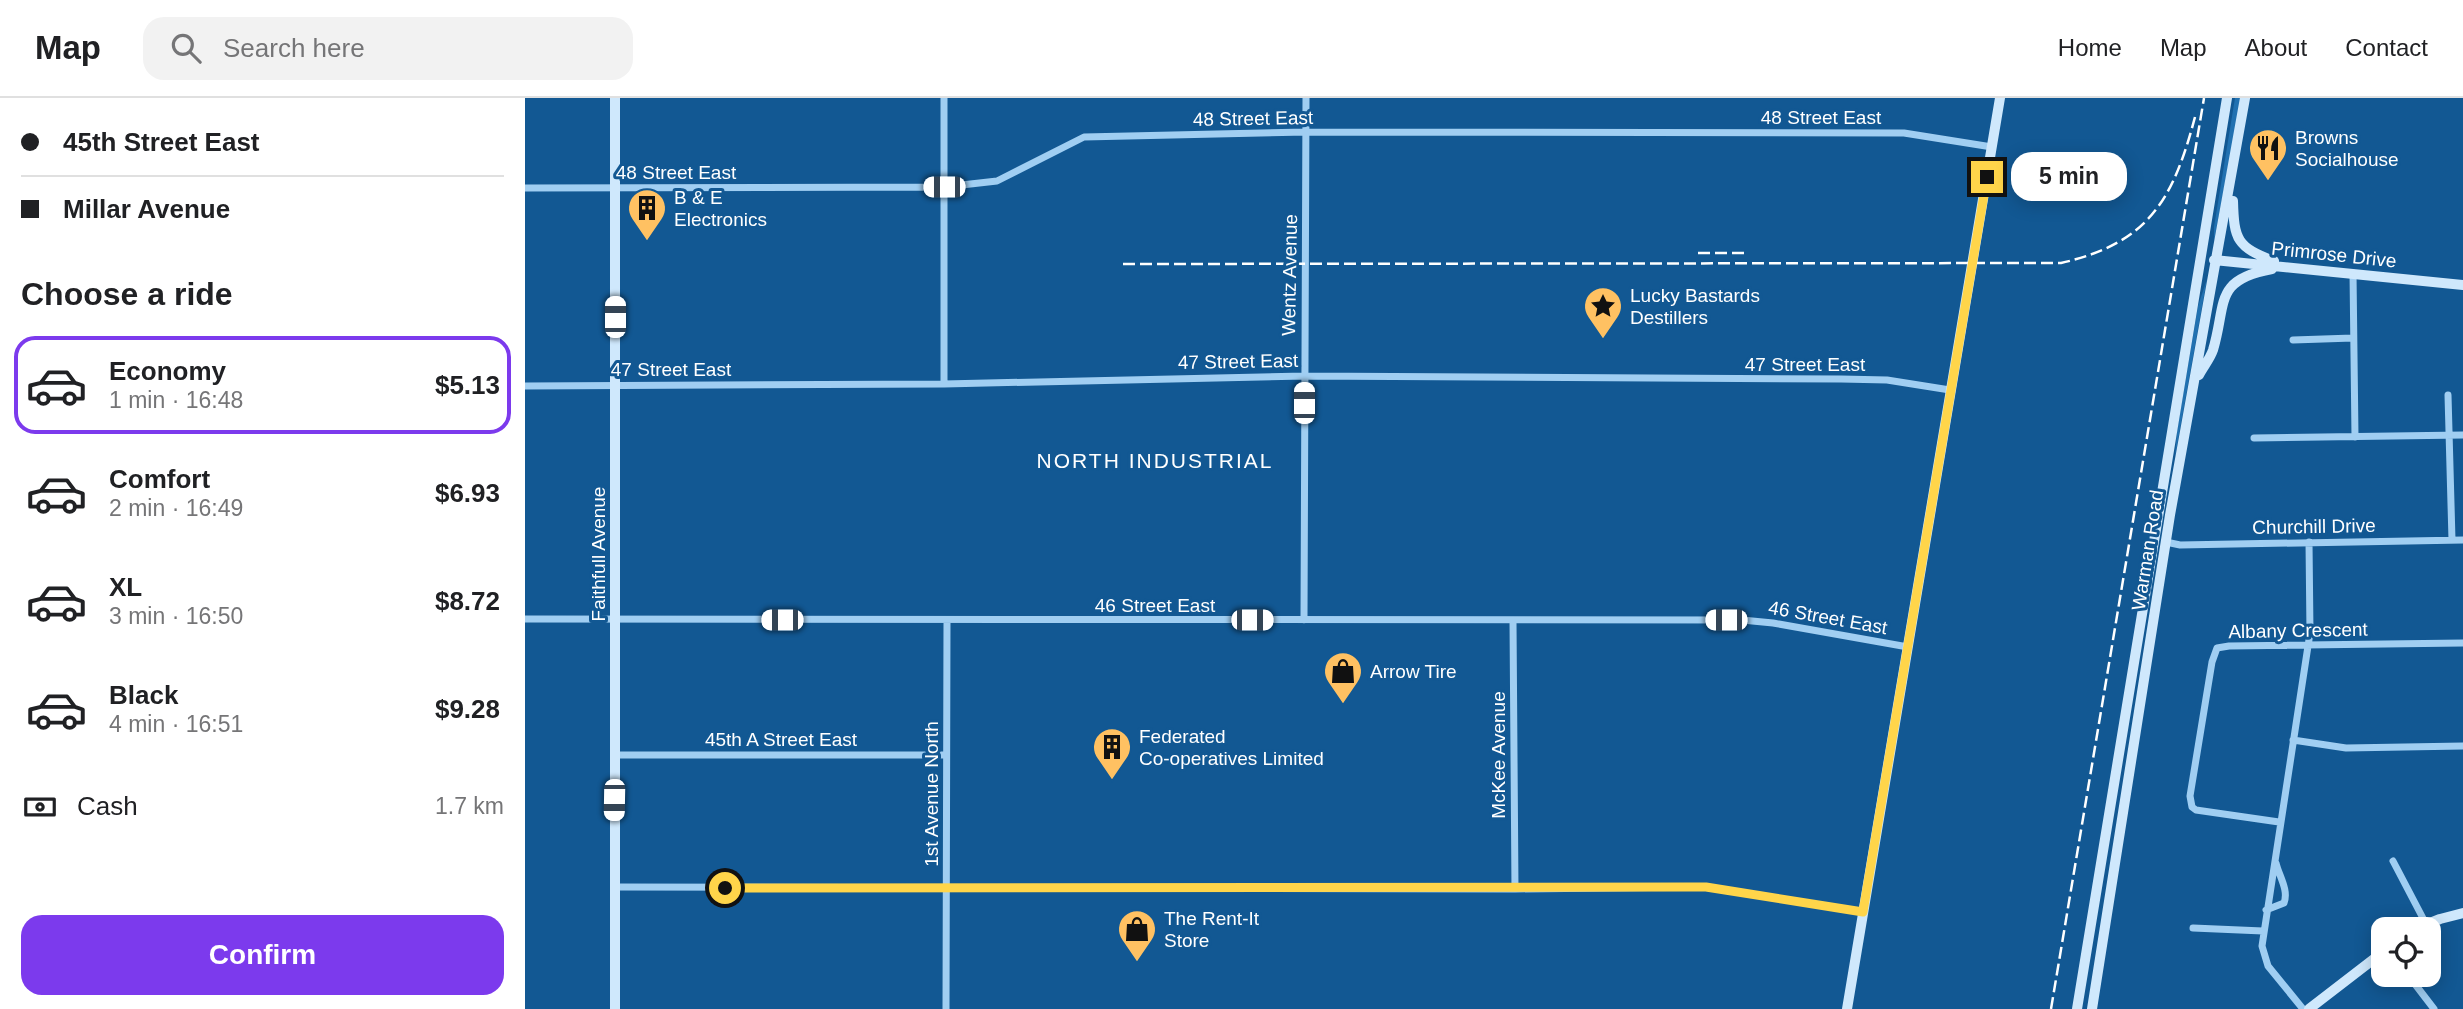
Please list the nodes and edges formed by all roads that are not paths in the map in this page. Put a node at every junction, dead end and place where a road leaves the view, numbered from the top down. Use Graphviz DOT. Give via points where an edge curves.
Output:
graph roads {
  1 [pos="615,98"];
  2 [pos="944,98"];
  3 [pos="1306,98"];
  4 [pos="2000,98"];
  5 [pos="2227,98"];
  6 [pos="2245,98"];
  7 [pos="1306,132"];
  8 [pos="1992,147"];
  9 [pos="2232,179"];
  10 [pos="615,187"];
  11 [pos="944,187"];
  12 [pos="525,188"];
  13 [pos="2200,258"];
  14 [pos="2218,260"];
  15 [pos="2286,266"];
  16 [pos="2353,272"];
  17 [pos="2463,285"];
  18 [pos="2353,338"];
  19 [pos="2293,340"];
  20 [pos="1304,376"];
  21 [pos="2195,380"];
  22 [pos="944,384"];
  23 [pos="525,386"];
  24 [pos="615,386"];
  25 [pos="1950,390"];
  26 [pos="2448,395"];
  27 [pos="2449,435"];
  28 [pos="2463,435"];
  29 [pos="2355,437"];
  30 [pos="2254,438"];
  31 [pos="2169,442"];
  32 [pos="2452,540"];
  33 [pos="2463,540"];
  34 [pos="2166,542"];
  35 [pos="2309,542"];
  36 [pos="525,619"];
  37 [pos="615,620"];
  38 [pos="1304,620"];
  39 [pos="947,621"];
  40 [pos="1513,621"];
  41 [pos="2463,643"];
  42 [pos="2308,645"];
  43 [pos="1908,648"];
  44 [pos="2293,740"];
  45 [pos="2463,746"];
  46 [pos="615,755"];
  47 [pos="946,755"];
  48 [pos="2280,822"];
  49 [pos="2274,858"];
  50 [pos="2393,861"];
  51 [pos="615,887"];
  52 [pos="946,888"];
  53 [pos="1515,888"];
  54 [pos="2266,910"];
  55 [pos="1863,912"];
  56 [pos="2463,913"];
  57 [pos="2422,917"];
  58 [pos="2441,920"];
  59 [pos="2193,928"];
  60 [pos="2263,931"];
  61 [pos="2371,961"];
  62 [pos="2417,987"];
  63 [pos="615,1009"];
  64 [pos="946,1009"];
  65 [pos="1847,1009"];
  66 [pos="2077,1009"];
  67 [pos="2092,1009"];
  68 [pos="2303,1009"];
  69 [pos="2309,1009"];
  70 [pos="2434,1009"];
  1 -- 10 [label="street, Faithfull Avenue"];
  2 -- 11 [label="street"];
  3 -- 7 [label="street, Wentz Avenue"];
  4 -- 8 [label="street"];
  5 -- 13 [label="street, Warman Road"];
  6 -- 9 [label="street, Warman Road"];
  7 -- 8 [label="street, 48 Street East" via="1904,133"];
  7 -- 11 [label="street, 48 Street East" via="1084,137 997,181"];
  7 -- 20 [label="street, Wentz Avenue"];
  8 -- 25 [label="street"];
  9 -- 14 [label="street, Warman Road"];
  9 -- 15 [label="street" via="2234,222 2240,241 2253,254"];
  10 -- 11 [label="street, 48 Street East"];
  10 -- 12 [label="street, 48 Street East"];
  10 -- 24 [label="street, Faithfull Avenue"];
  11 -- 22 [label="street"];
  13 -- 14 [label="street, Primrose Drive"];
  13 -- 31 [label="street, Warman Road"];
  14 -- 15 [label="street, Primrose Drive"];
  14 -- 21 [label="street, Warman Road"];
  15 -- 16 [label="street, Primrose Drive"];
  15 -- 21 [label="street" via="2250,273 2231,286 2221,307 2212,353"];
  16 -- 17 [label="street, Primrose Drive"];
  16 -- 18 [label="street"];
  18 -- 19 [label="street"];
  18 -- 29 [label="street"];
  20 -- 22 [label="street, 47 Street East"];
  20 -- 25 [label="street, 47 Street East" via="1841,379 1887,380"];
  20 -- 38 [label="street, Wentz Avenue"];
  21 -- 34 [label="street, Warman Road"];
  22 -- 24 [label="street, 47 Street East"];
  23 -- 24 [label="street, 47 Street East"];
  24 -- 37 [label="street, Faithfull Avenue"];
  25 -- 43 [label="street"];
  26 -- 27 [label="street"];
  27 -- 28 [label="street"];
  27 -- 29 [label="street"];
  27 -- 32 [label="street"];
  29 -- 30 [label="street"];
  31 -- 34 [label="street"];
  31 -- 66 [label="street, Warman Road"];
  32 -- 33 [label="street, Churchill Drive"];
  32 -- 35 [label="street, Churchill Drive"];
  34 -- 35 [label="street, Churchill Drive"];
  34 -- 67 [label="street, Warman Road"];
  35 -- 42 [label="street"];
  36 -- 37 [label="street, 46 Street East"];
  37 -- 39 [label="street, 46 Street East"];
  37 -- 46 [label="street, Faithfull Avenue"];
  38 -- 39 [label="street, 46 Street East"];
  38 -- 40 [label="street, 46 Street East"];
  39 -- 47 [label="street, 1st Avenue North"];
  40 -- 43 [label="street, 46 Street East" via="1758,621"];
  40 -- 53 [label="street, McKee Avenue"];
  41 -- 42 [label="street, Albany Crescent"];
  42 -- 44 [label="street"];
  42 -- 48 [label="street, Albany Crescent" via="2217,648 2190,796 2196,810"];
  43 -- 55 [label="street"];
  44 -- 45 [label="street" via="2346,748"];
  44 -- 48 [label="street"];
  46 -- 47 [label="street, 45th A Street East"];
  46 -- 51 [label="street, Faithfull Avenue"];
  47 -- 52 [label="street, 1st Avenue North"];
  48 -- 49 [label="street"];
  49 -- 54 [label="street"];
  49 -- 54 [label="street" via="2287,898"];
  50 -- 57 [label="street"];
  51 -- 52 [label="street"];
  51 -- 63 [label="street, Faithfull Avenue"];
  52 -- 53 [label="street"];
  52 -- 64 [label="street, 1st Avenue North"];
  53 -- 55 [label="street" via="1706,887"];
  54 -- 60 [label="street"];
  55 -- 65 [label="street"];
  56 -- 58 [label="street"];
  59 -- 60 [label="street"];
  60 -- 68 [label="street" via="2268,966"];
  61 -- 69 [label="street"];
  62 -- 70 [label="street"];
}
